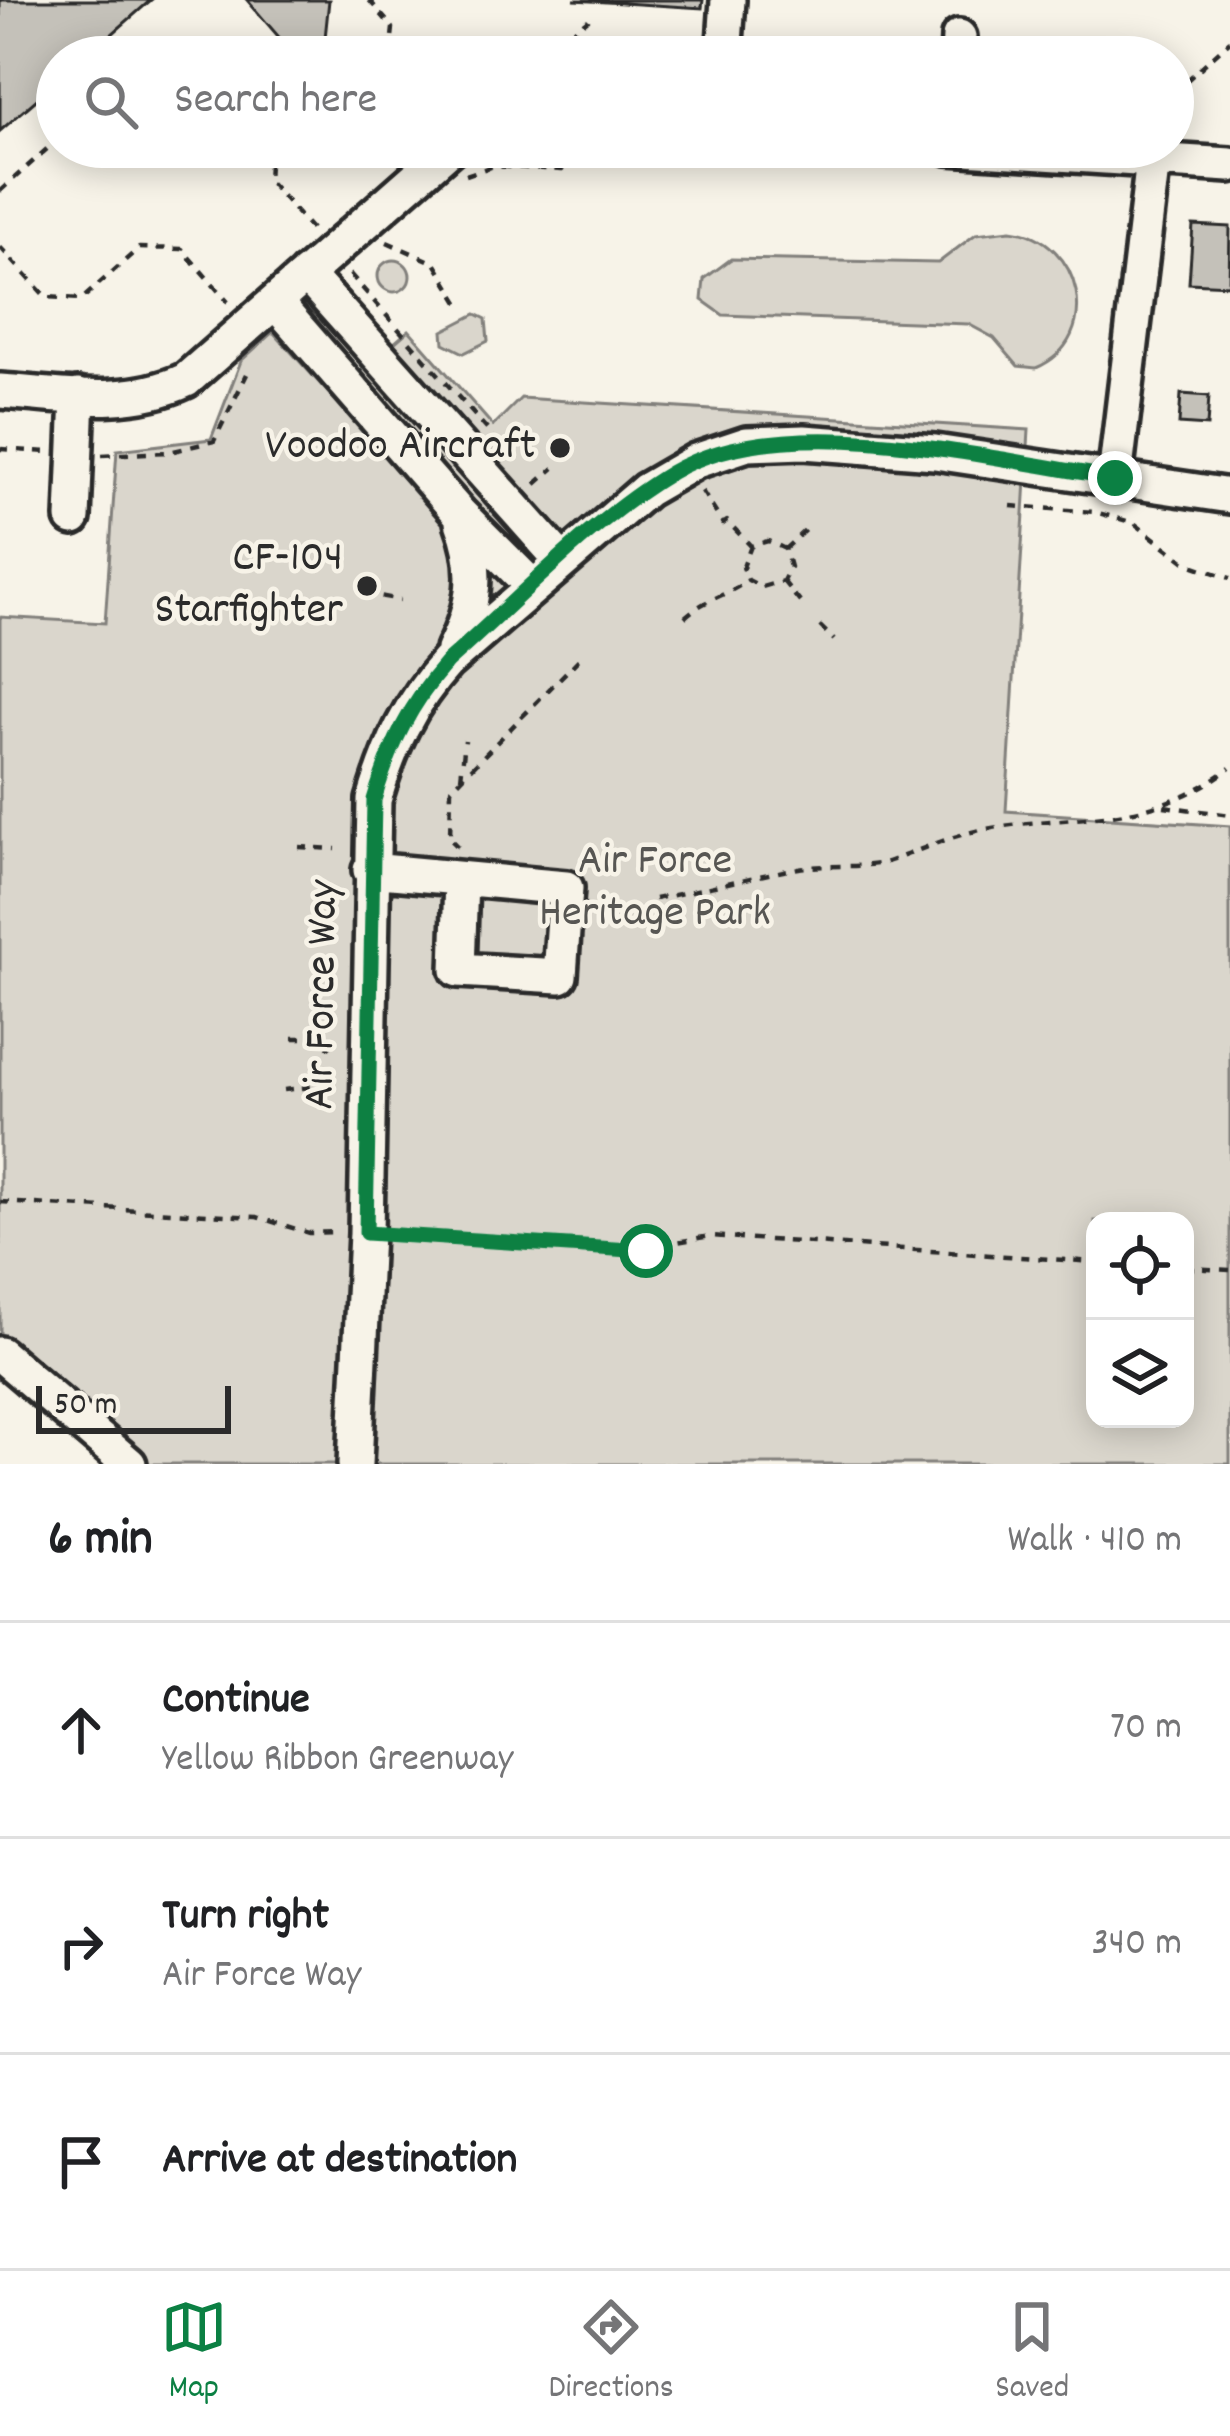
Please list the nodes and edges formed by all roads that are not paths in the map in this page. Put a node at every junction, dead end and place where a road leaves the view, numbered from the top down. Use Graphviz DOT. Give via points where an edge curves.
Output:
graph roads {
  1 [pos="728,0"];
  2 [pos="725,36"];
  3 [pos="1194,163"];
  4 [pos="1230,165"];
  5 [pos="427,168"];
  6 [pos="1152,168"];
  7 [pos="318,262"];
  8 [pos="275,302"];
  9 [pos="0,391"];
  10 [pos="79,396"];
  11 [pos="1115,478"];
  12 [pos="1230,496"];
  13 [pos="460,514"];
  14 [pos="73,518"];
  15 [pos="562,561"];
  16 [pos="533,586"];
  17 [pos="447,662"];
  18 [pos="466,869"];
  19 [pos="370,870"];
  20 [pos="0,1354"];
  21 [pos="129,1464"];
  22 [pos="355,1464"];
  1 -- 2 [label="street"];
  3 -- 4 [label="street"];
  5 -- 7 [label="street"];
  6 -- 11 [label="street"];
  7 -- 8 [label="street"];
  7 -- 15 [label="street"];
  8 -- 10 [label="street" via="186,380 142,396"];
  8 -- 13 [label="street"];
  9 -- 10 [label="street"];
  10 -- 14 [label="street"];
  11 -- 12 [label="street, Air Force Way"];
  11 -- 15 [label="street, Air Force Way" via="935,452 747,444 686,465 646,490"];
  13 -- 16 [label="street"];
  13 -- 17 [label="street" via="473,554 473,600"];
  15 -- 16 [label="street, Air Force Way"];
  16 -- 17 [label="street, Air Force Way"];
  17 -- 19 [label="street, Air Force Way" via="392,742 374,800"];
  18 -- 19 [label="street"];
  19 -- 22 [label="street, Air Force Way"];
  20 -- 21 [label="street"];
}
